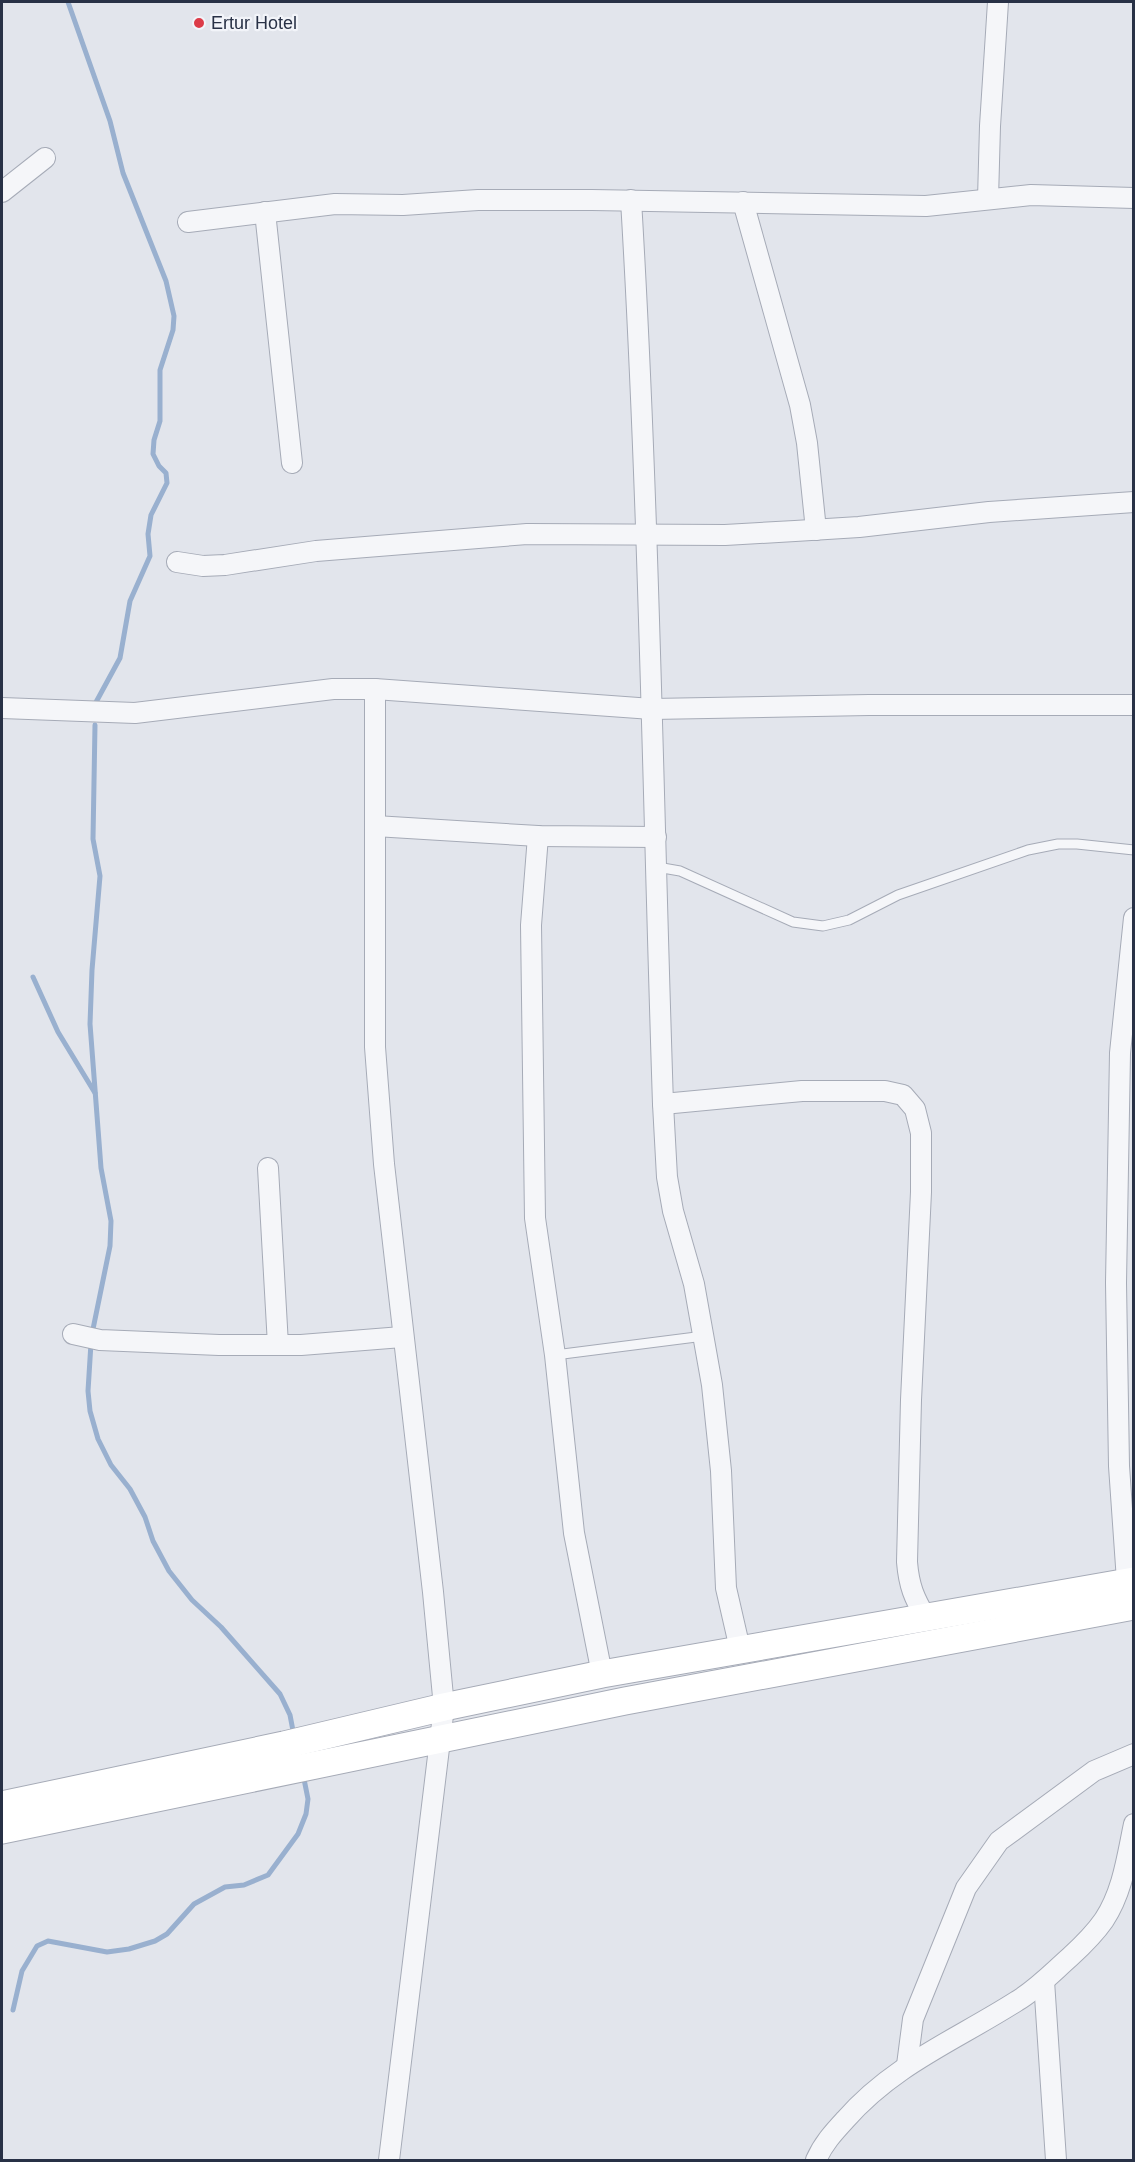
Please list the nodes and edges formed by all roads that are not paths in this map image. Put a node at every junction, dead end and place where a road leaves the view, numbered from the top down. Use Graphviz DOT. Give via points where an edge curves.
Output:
graph roads {
  1 [pos="998,2"];
  2 [pos="45,158"];
  3 [pos="2,192"];
  4 [pos="1134,198"];
  5 [pos="988,199"];
  6 [pos="631,200"];
  7 [pos="743,202"];
  8 [pos="265,212"];
  9 [pos="188,222"];
  10 [pos="292,463"];
  11 [pos="1134,502"];
  12 [pos="816,530"];
  13 [pos="647,534"];
  14 [pos="177,562"];
  15 [pos="375,689"];
  16 [pos="1134,705"];
  17 [pos="2,708"];
  18 [pos="652,708"];
  19 [pos="375,826"];
  20 [pos="538,836"];
  21 [pos="656,837"];
  22 [pos="1134,850"];
  23 [pos="657,867"];
  24 [pos="1134,918"];
  25 [pos="663,1104"];
  26 [pos="268,1168"];
  27 [pos="704,1336"];
  28 [pos="85,1337"];
  29 [pos="402,1337"];
  30 [pos="278,1345"];
  31 [pos="555,1355"];
  32 [pos="1131,1594"];
  33 [pos="926,1618"];
  34 [pos="740,1649"];
  35 [pos="602,1674"];
  36 [pos="444,1707"];
  37 [pos="440,1739"];
  38 [pos="1134,1754"];
  39 [pos="2,1804"];
  40 [pos="1134,1824"];
  41 [pos="2,1830"];
  42 [pos="1044,1981"];
  43 [pos="907,2065"];
  44 [pos="389,2160"];
  45 [pos="816,2160"];
  46 [pos="1056,2160"];
  1 -- 5 [label="street"];
  2 -- 3 [label="street"];
  4 -- 5 [label="street" via="1031,195"];
  5 -- 7 [label="street" via="926,206"];
  6 -- 7 [label="street"];
  6 -- 8 [label="street" via="335,204"];
  6 -- 13 [label="street"];
  7 -- 12 [label="street" via="800,405"];
  8 -- 9 [label="street"];
  8 -- 10 [label="street"];
  11 -- 12 [label="street"];
  12 -- 13 [label="street"];
  13 -- 14 [label="street" via="458,538 316,550 225,565"];
  13 -- 18 [label="street"];
  15 -- 17 [label="street" via="333,689 135,713"];
  15 -- 18 [label="street"];
  15 -- 19 [label="street"];
  16 -- 18 [label="street"];
  18 -- 21 [label="street"];
  19 -- 20 [label="street"];
  19 -- 29 [label="street" via="375,1047"];
  20 -- 21 [label="street"];
  20 -- 31 [label="street" via="531,925 535,1218"];
  21 -- 23 [label="street"];
  22 -- 23 [label="lane" via="1077,843 1028,850 898,895 849,920 823,926 793,921 680,871"];
  23 -- 25 [label="street"];
  24 -- 32 [label="street" via="1120,1053 1116,1283 1119,1466"];
  25 -- 27 [label="street" via="673,1211"];
  25 -- 33 [label="street" via="802,1090 885,1091 903,1095 915,1108 921,1133 921,1192 907,1562 914,1598"];
  26 -- 30 [label="street"];
  27 -- 31 [label="lane"];
  27 -- 34 [label="street" via="721,1471 726,1588"];
  28 -- 30 [label="street"];
  29 -- 30 [label="street"];
  29 -- 36 [label="street"];
  31 -- 35 [label="street" via="574,1533"];
  32 -- 33 [label="main road"];
  32 -- 37 [label="main road"];
  33 -- 34 [label="main road"];
  34 -- 35 [label="main road"];
  35 -- 36 [label="main road"];
  36 -- 37 [label="street"];
  36 -- 39 [label="main road"];
  37 -- 41 [label="main road"];
  37 -- 44 [label="street"];
  38 -- 43 [label="street" via="1094,1771 999,1841 966,1888 914,2019"];
  40 -- 42 [label="street" via="1116,1898 1083,1944"];
  42 -- 43 [label="street" via="1019,2000"];
  42 -- 46 [label="street"];
  43 -- 45 [label="street" via="865,2097 823,2145"];
}
